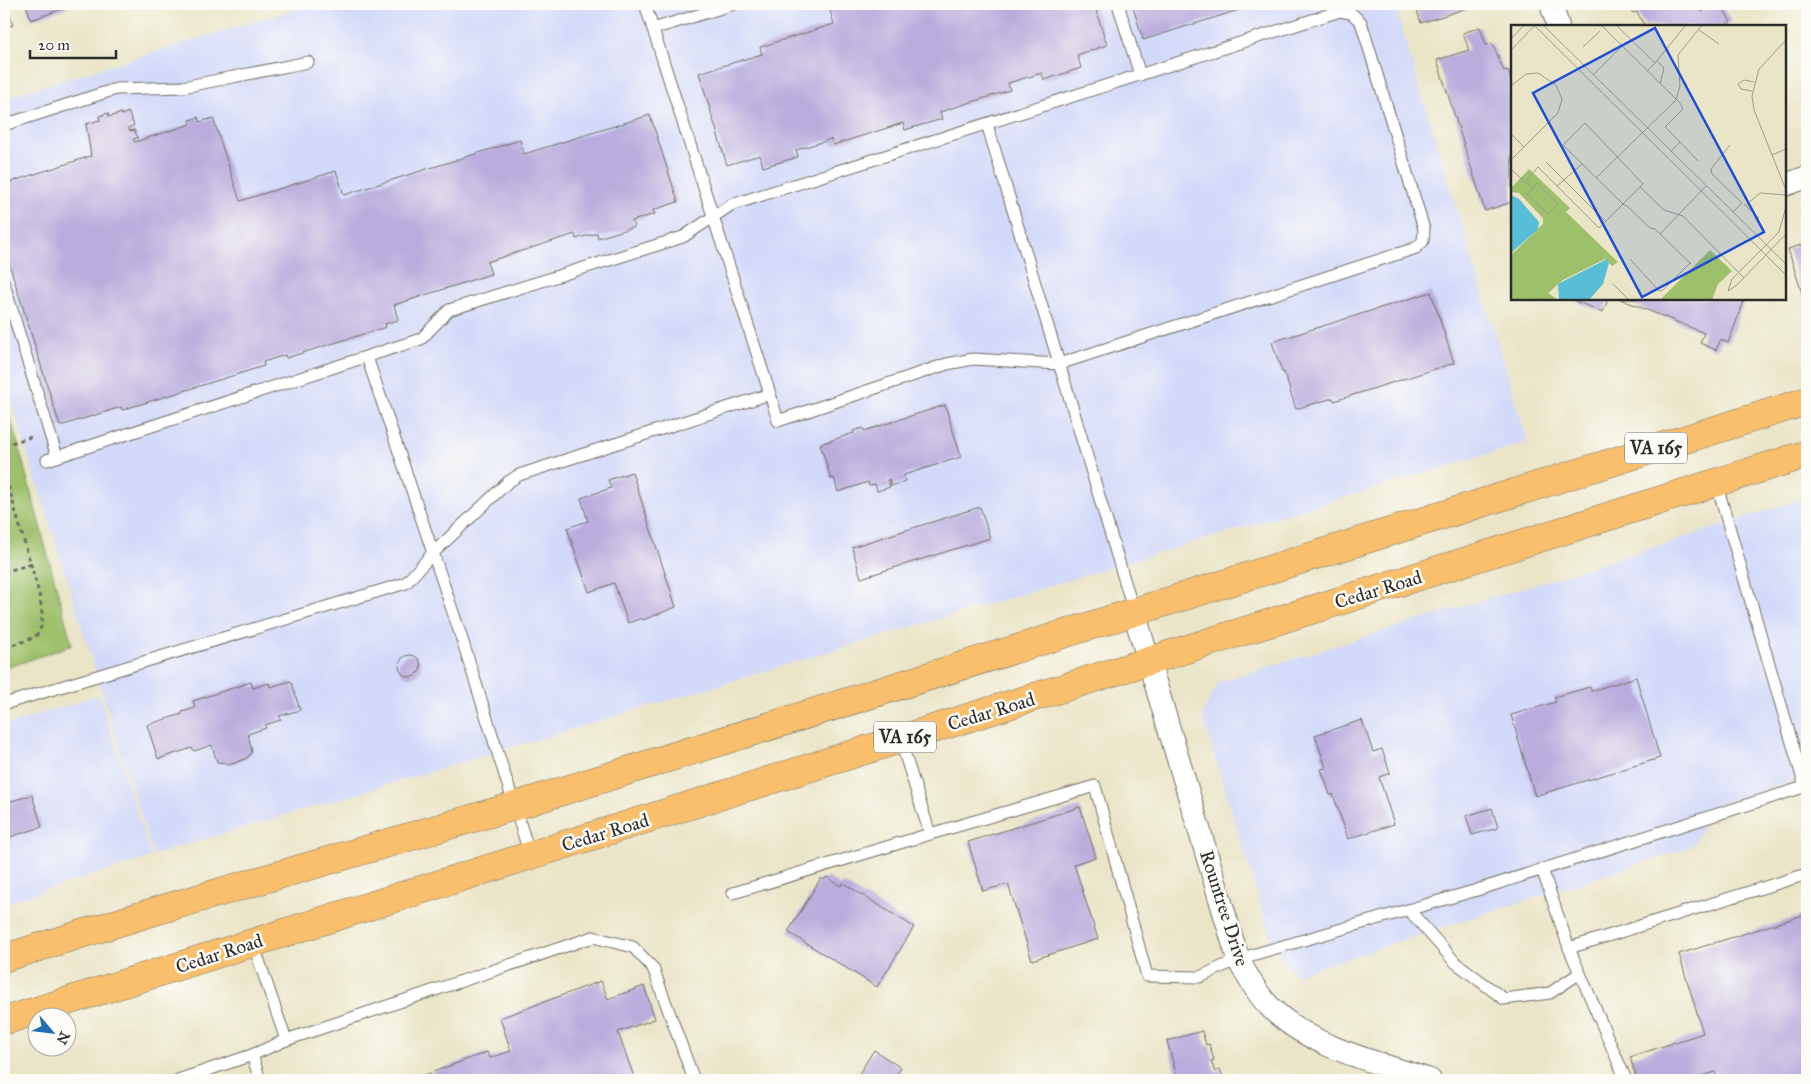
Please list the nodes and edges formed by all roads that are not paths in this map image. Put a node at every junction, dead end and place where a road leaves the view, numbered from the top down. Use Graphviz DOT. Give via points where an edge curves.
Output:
graph roads {
  1 [pos="646,4"];
  2 [pos="734,4"];
  3 [pos="1118,4"];
  4 [pos="1551,4"];
  5 [pos="1558,25"];
  6 [pos="654,29"];
  7 [pos="308,62"];
  8 [pos="1140,75"];
  9 [pos="987,124"];
  10 [pos="4,125"];
  11 [pos="1807,177"];
  12 [pos="1786,185"];
  13 [pos="714,217"];
  14 [pos="4,284"];
  15 [pos="367,357"];
  16 [pos="1059,364"];
  17 [pos="770,394"];
  18 [pos="1807,401"];
  19 [pos="1807,454"];
  20 [pos="1716,482"];
  21 [pos="433,553"];
  22 [pos="1134,612"];
  23 [pos="1149,661"];
  24 [pos="4,704"];
  25 [pos="900,739"];
  26 [pos="1806,787"];
  27 [pos="515,806"];
  28 [pos="930,834"];
  29 [pos="530,855"];
  30 [pos="1542,869"];
  31 [pos="1807,874"];
  32 [pos="733,893"];
  33 [pos="1409,910"];
  34 [pos="253,942"];
  35 [pos="1569,948"];
  36 [pos="4,958"];
  37 [pos="1238,959"];
  38 [pos="1580,973"];
  39 [pos="4,1021"];
  40 [pos="286,1040"];
  41 [pos="252,1055"];
  42 [pos="178,1080"];
  43 [pos="260,1080"];
  44 [pos="694,1080"];
  45 [pos="1430,1080"];
  46 [pos="1626,1080"];
  1 -- 6 [label="lane"];
  2 -- 6 [label="lane"];
  3 -- 8 [label="lane"];
  4 -- 5 [label="street"];
  6 -- 13 [label="lane"];
  7 -- 10 [label="lane" via="183,87 116,89"];
  8 -- 9 [label="lane"];
  8 -- 16 [label="lane" via="1340,11 1351,13 1361,22 1424,229 1423,241 1416,248"];
  9 -- 13 [label="lane" via="731,205"];
  9 -- 16 [label="lane"];
  11 -- 12 [label="street"];
  13 -- 15 [label="lane" via="683,237 449,310 421,339"];
  13 -- 17 [label="lane"];
  14 -- 15 [label="lane" via="49,431 52,458"];
  15 -- 21 [label="lane"];
  16 -- 17 [label="lane" via="973,359 948,364 778,421"];
  16 -- 22 [label="lane"];
  17 -- 21 [label="lane" via="519,476 508,482"];
  18 -- 22 [label="main road, VA 165"];
  19 -- 20 [label="main road, Cedar Road / VA 165"];
  20 -- 23 [label="main road, Cedar Road / VA 165"];
  20 -- 26 [label="lane"];
  21 -- 24 [label="lane" via="406,583"];
  21 -- 27 [label="lane"];
  22 -- 23 [label="street, Rountree Drive"];
  22 -- 27 [label="main road, VA 165"];
  23 -- 25 [label="main road, Cedar Road / VA 165"];
  23 -- 37 [label="street, Rountree Drive"];
  25 -- 28 [label="lane"];
  25 -- 29 [label="main road, Cedar Road / VA 165"];
  26 -- 30 [label="lane"];
  27 -- 29 [label="lane"];
  27 -- 36 [label="main road, VA 165"];
  28 -- 32 [label="lane"];
  28 -- 37 [label="lane" via="1095,786 1147,976 1200,977"];
  29 -- 34 [label="main road, Cedar Road / VA 165"];
  30 -- 33 [label="lane"];
  30 -- 35 [label="lane"];
  31 -- 35 [label="lane"];
  33 -- 37 [label="lane"];
  33 -- 38 [label="lane" via="1455,962 1504,1000 1550,993"];
  34 -- 39 [label="main road, Cedar Road / VA 165"];
  34 -- 40 [label="lane"];
  35 -- 38 [label="lane"];
  37 -- 45 [label="street, Rountree Drive" via="1269,1007 1317,1041"];
  38 -- 46 [label="lane"];
  40 -- 41 [label="lane"];
  40 -- 44 [label="lane" via="593,937 632,947 652,968"];
  41 -- 42 [label="lane"];
  41 -- 43 [label="lane"];
}
